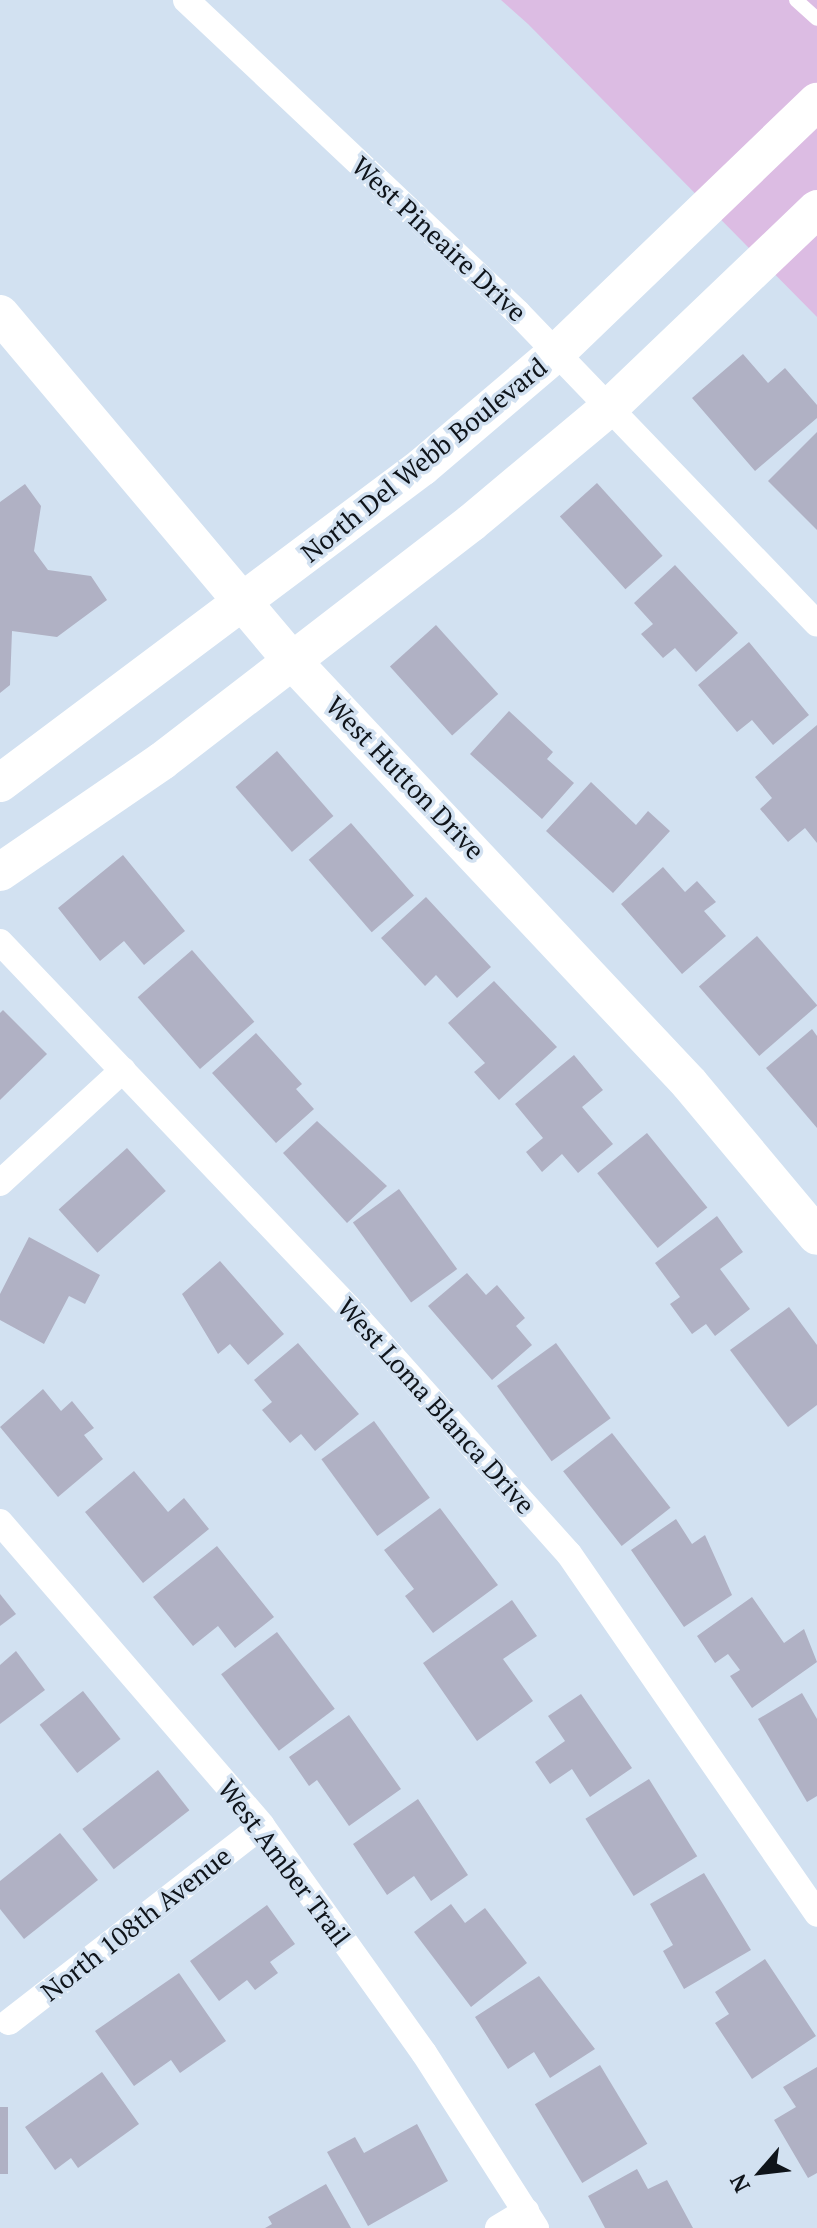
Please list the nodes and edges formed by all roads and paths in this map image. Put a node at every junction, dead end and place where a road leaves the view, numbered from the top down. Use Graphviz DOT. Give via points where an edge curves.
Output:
graph roads {
  1 [pos="186,0"];
  2 [pos="796,0"];
  3 [pos="817,19"];
  4 [pos="817,102"];
  5 [pos="817,209"];
  6 [pos="0,314"];
  7 [pos="557,352"];
  8 [pos="611,406"];
  9 [pos="242,605"];
  10 [pos="817,624"];
  11 [pos="294,663"];
  12 [pos="0,783"];
  13 [pos="0,872"];
  14 [pos="0,942"];
  15 [pos="123,1070"];
  16 [pos="0,1183"];
  17 [pos="817,1236"];
  18 [pos="0,1522"];
  19 [pos="262,1826"];
  20 [pos="817,1914"];
  21 [pos="9,2022"];
  22 [pos="531,2220"];
  23 [pos="498,2228"];
  1 -- 7 [label="street, West Pineaire Drive"];
  2 -- 3 [label="lane"];
  4 -- 7 [label="street, North Del Webb Boulevard"];
  5 -- 8 [label="street"];
  6 -- 9 [label="street, West Hutton Drive"];
  7 -- 8 [label="street, West Pineaire Drive"];
  7 -- 9 [label="street, North Del Webb Boulevard"];
  8 -- 10 [label="street, West Pineaire Drive"];
  8 -- 11 [label="street"];
  9 -- 11 [label="street, West Hutton Drive"];
  9 -- 12 [label="street, North Del Webb Boulevard"];
  11 -- 13 [label="street"];
  11 -- 17 [label="street, West Hutton Drive" via="668,1060"];
  14 -- 15 [label="street, West Loma Blanca Drive"];
  15 -- 16 [label="street"];
  15 -- 20 [label="street, West Loma Blanca Drive" via="569,1554"];
  18 -- 19 [label="street, West Amber Trail"];
  19 -- 21 [label="street, North 108th Avenue"];
  19 -- 22 [label="street, West Amber Trail"];
  22 -- 23 [label="street"];
}
